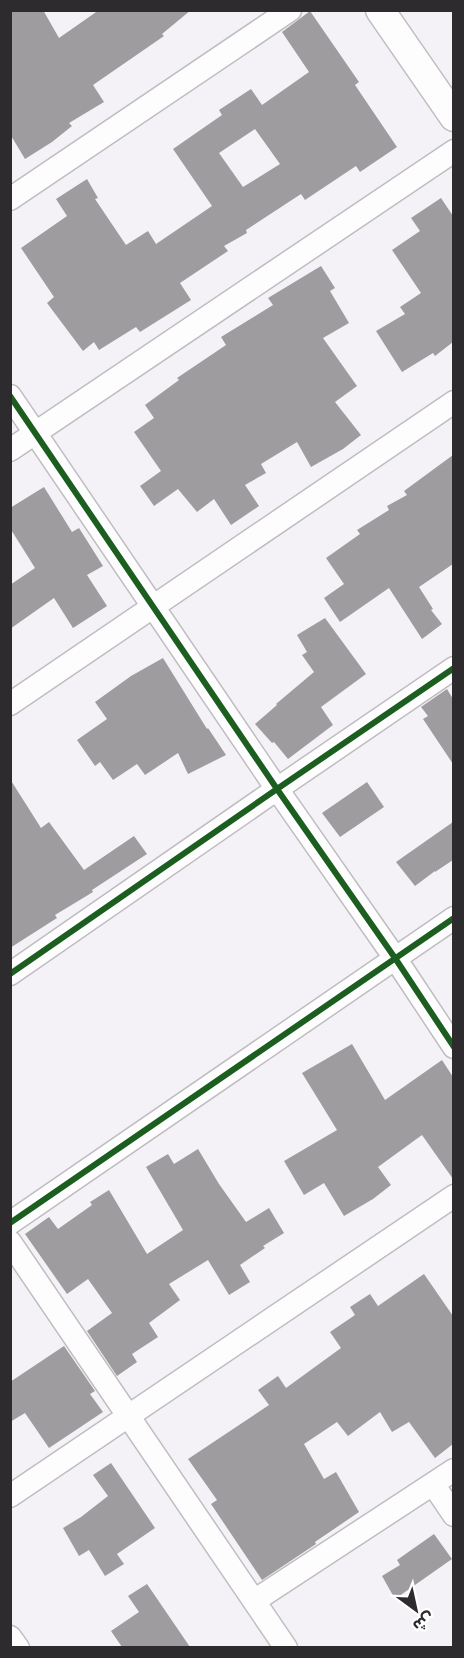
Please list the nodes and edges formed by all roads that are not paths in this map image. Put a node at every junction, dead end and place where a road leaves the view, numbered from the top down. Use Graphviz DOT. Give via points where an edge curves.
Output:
graph roads {
  1 [pos="290,10"];
  2 [pos="380,10"];
  3 [pos="453,117"];
  4 [pos="453,150"];
  5 [pos="10,199"];
  6 [pos="10,396"];
  7 [pos="453,402"];
  8 [pos="35,433"];
  9 [pos="10,450"];
  10 [pos="153,606"];
  11 [pos="453,668"];
  12 [pos="10,704"];
  13 [pos="277,789"];
  14 [pos="453,918"];
  15 [pos="395,958"];
  16 [pos="10,974"];
  17 [pos="453,1047"];
  18 [pos="453,1196"];
  19 [pos="10,1223"];
  20 [pos="10,1242"];
  21 [pos="128,1415"];
  22 [pos="453,1470"];
  23 [pos="432,1484"];
  24 [pos="10,1496"];
  25 [pos="453,1515"];
  26 [pos="254,1601"];
  27 [pos="10,1637"];
  28 [pos="18,1647"];
  29 [pos="286,1647"];
  1 -- 5 [label="street"];
  2 -- 3 [label="street"];
  4 -- 8 [label="street"];
  6 -- 8 [label="street"];
  7 -- 10 [label="street"];
  8 -- 9 [label="street"];
  8 -- 10 [label="street"];
  10 -- 12 [label="street"];
  10 -- 13 [label="street"];
  11 -- 13 [label="street"];
  13 -- 15 [label="street"];
  13 -- 16 [label="street"];
  14 -- 15 [label="street"];
  15 -- 17 [label="street"];
  15 -- 19 [label="street"];
  18 -- 21 [label="street"];
  20 -- 21 [label="street"];
  21 -- 24 [label="street"];
  21 -- 26 [label="street"];
  22 -- 23 [label="street"];
  23 -- 25 [label="street"];
  23 -- 26 [label="street"];
  26 -- 29 [label="street"];
  27 -- 28 [label="street"];
}
